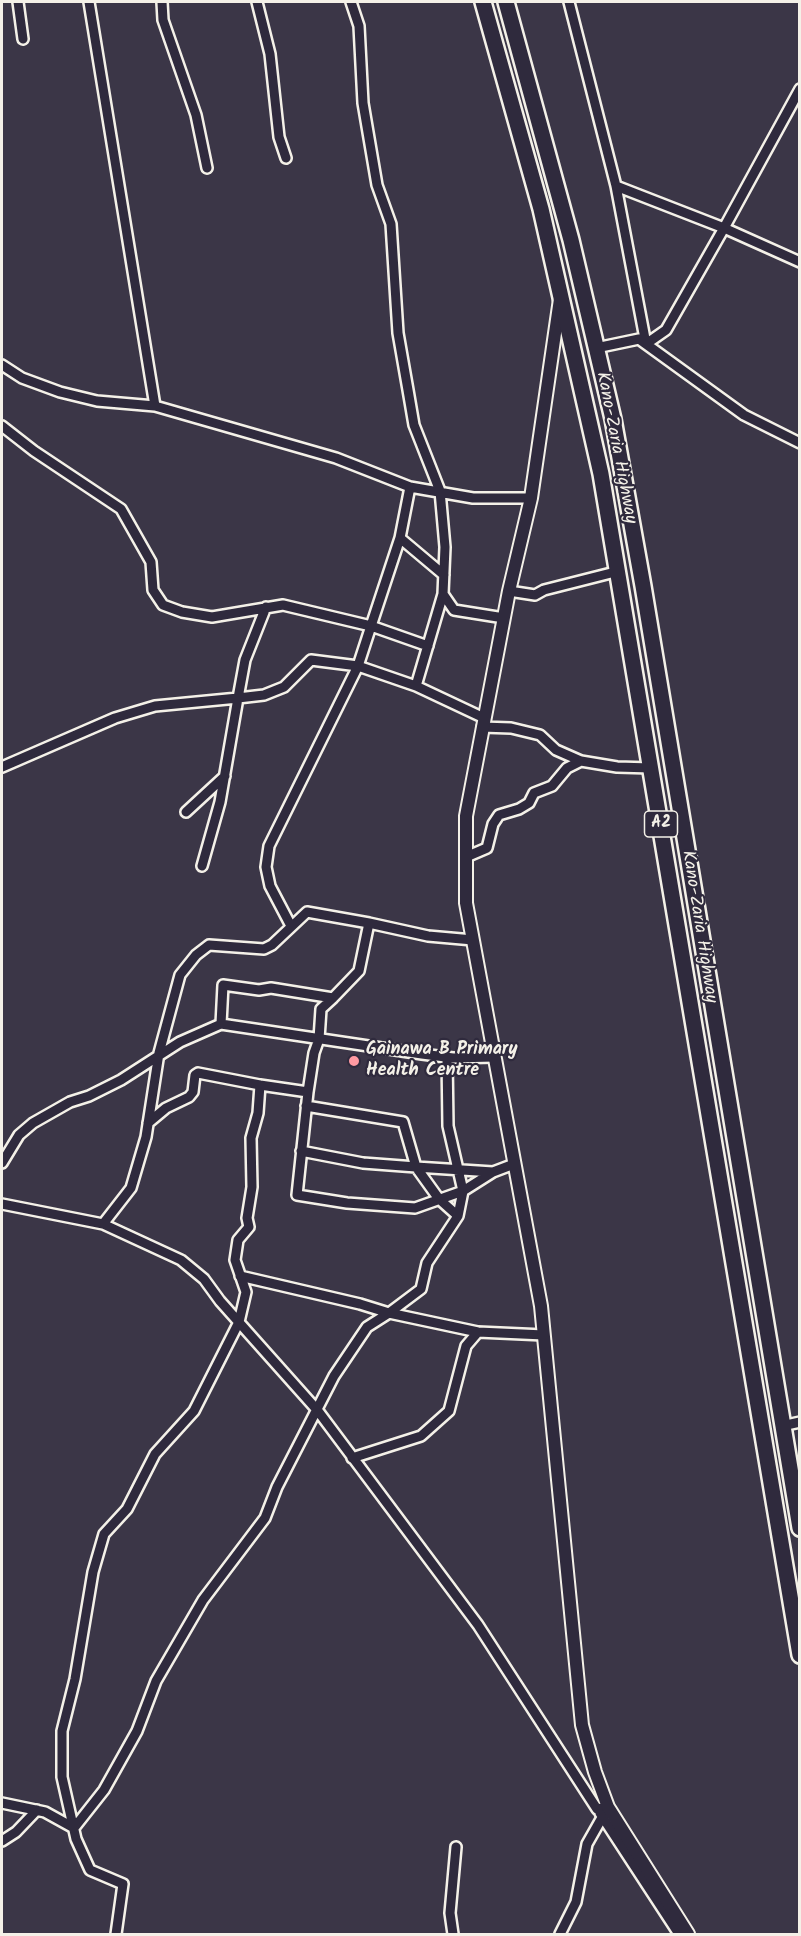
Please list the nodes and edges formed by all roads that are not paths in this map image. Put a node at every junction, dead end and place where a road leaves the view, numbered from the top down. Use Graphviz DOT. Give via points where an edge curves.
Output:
graph roads {
  1 [pos="18,2"];
  2 [pos="89,2"];
  3 [pos="162,2"];
  4 [pos="257,2"];
  5 [pos="351,2"];
  6 [pos="483,2"];
  7 [pos="506,2"];
  8 [pos="569,2"];
  9 [pos="23,39"];
  10 [pos="800,89"];
  11 [pos="286,158"];
  12 [pos="207,168"];
  13 [pos="616,186"];
  14 [pos="724,228"];
  15 [pos="800,262"];
  16 [pos="560,295"];
  17 [pos="646,344"];
  18 [pos="596,348"];
  19 [pos="2,365"];
  20 [pos="155,405"];
  21 [pos="2,426"];
  22 [pos="800,443"];
  23 [pos="410,488"];
  24 [pos="440,492"];
  25 [pos="531,498"];
  26 [pos="400,538"];
  27 [pos="619,571"];
  28 [pos="444,574"];
  29 [pos="509,591"];
  30 [pos="443,594"];
  31 [pos="266,607"];
  32 [pos="504,618"];
  33 [pos="371,626"];
  34 [pos="428,646"];
  35 [pos="358,666"];
  36 [pos="417,686"];
  37 [pos="238,698"];
  38 [pos="483,723"];
  39 [pos="581,761"];
  40 [pos="2,767"];
  41 [pos="651,768"];
  42 [pos="225,776"];
  43 [pos="186,812"];
  44 [pos="466,857"];
  45 [pos="202,866"];
  46 [pos="369,923"];
  47 [pos="291,926"];
  48 [pos="473,940"];
  49 [pos="333,998"];
  50 [pos="221,1024"];
  51 [pos="319,1039"];
  52 [pos="159,1053"];
  53 [pos="447,1058"];
  54 [pos="494,1058"];
  55 [pos="260,1085"];
  56 [pos="308,1092"];
  57 [pos="306,1106"];
  58 [pos="148,1123"];
  59 [pos="301,1151"];
  60 [pos="2,1163"];
  61 [pos="514,1164"];
  62 [pos="416,1167"];
  63 [pos="458,1170"];
  64 [pos="493,1172"];
  65 [pos="464,1191"];
  66 [pos="439,1199"];
  67 [pos="2,1204"];
  68 [pos="458,1216"];
  69 [pos="103,1224"];
  70 [pos="240,1276"];
  71 [pos="389,1313"];
  72 [pos="239,1322"];
  73 [pos="478,1332"];
  74 [pos="544,1335"];
  75 [pos="318,1411"];
  76 [pos="800,1422"];
  77 [pos="782,1425"];
  78 [pos="352,1458"];
  79 [pos="800,1528"];
  80 [pos="800,1655"];
  81 [pos="2,1803"];
  82 [pos="37,1810"];
  83 [pos="602,1811"];
  84 [pos="74,1828"];
  85 [pos="2,1841"];
  86 [pos="456,1847"];
  87 [pos="116,1935"];
  88 [pos="453,1935"];
  89 [pos="560,1935"];
  90 [pos="679,1935"];
  91 [pos="688,1935"];
  1 -- 9 [label="street"];
  2 -- 20 [label="street"];
  3 -- 12 [label="street" via="163,20 196,115"];
  4 -- 11 [label="street" via="270,54 279,136"];
  5 -- 24 [label="street" via="359,26 363,103 377,185 391,224 398,333 414,425"];
  6 -- 16 [label="highway, Kano-Zaria Highway / A2" via="541,208"];
  7 -- 18 [label="highway, Kano-Zaria Highway / A2"];
  8 -- 13 [label="street"];
  10 -- 14 [label="street"];
  13 -- 14 [label="street"];
  13 -- 17 [label="street"];
  14 -- 15 [label="street"];
  14 -- 17 [label="street" via="666,330"];
  16 -- 25 [label="street"];
  16 -- 27 [label="highway, Kano-Zaria Highway / A2"];
  17 -- 18 [label="street" via="639,339"];
  17 -- 22 [label="street" via="744,415"];
  18 -- 77 [label="highway, Kano-Zaria Highway / A2" via="643,586"];
  19 -- 20 [label="street" via="22,378 60,392 97,401"];
  20 -- 23 [label="street" via="336,458"];
  21 -- 31 [label="street" via="121,509 151,562 153,590 163,605 212,617"];
  23 -- 24 [label="street"];
  23 -- 26 [label="street"];
  24 -- 25 [label="street" via="472,498"];
  24 -- 28 [label="street" via="446,547"];
  25 -- 29 [label="street"];
  26 -- 28 [label="street"];
  26 -- 33 [label="street"];
  27 -- 29 [label="street" via="535,595"];
  27 -- 41 [label="highway, Kano-Zaria Highway / A2"];
  28 -- 30 [label="street"];
  29 -- 32 [label="street"];
  30 -- 32 [label="street" via="454,610"];
  30 -- 34 [label="street"];
  31 -- 33 [label="street" via="283,605"];
  31 -- 37 [label="street" via="245,660"];
  32 -- 38 [label="street"];
  33 -- 34 [label="street"];
  33 -- 35 [label="street"];
  34 -- 36 [label="street"];
  35 -- 36 [label="street"];
  35 -- 37 [label="street" via="310,660 284,687"];
  35 -- 47 [label="street" via="268,846 266,867 270,886"];
  36 -- 38 [label="street"];
  37 -- 40 [label="street" via="155,706 115,718"];
  37 -- 42 [label="street"];
  38 -- 39 [label="street" via="540,735 556,750"];
  38 -- 44 [label="street" via="466,816"];
  39 -- 41 [label="street"];
  39 -- 44 [label="street" via="567,768 552,786 534,793 529,803 499,815 487,848"];
  41 -- 80 [label="highway, Kano-Zaria Highway / A2"];
  42 -- 43 [label="street"];
  42 -- 45 [label="street"];
  44 -- 48 [label="street" via="466,903"];
  46 -- 47 [label="street" via="307,912"];
  46 -- 48 [label="street" via="428,936"];
  46 -- 49 [label="street" via="359,971"];
  47 -- 52 [label="street" via="264,949 209,945 196,955 180,975"];
  48 -- 54 [label="street"];
  49 -- 50 [label="street" via="223,985"];
  49 -- 51 [label="street" via="321,1009"];
  50 -- 51 [label="street"];
  50 -- 52 [label="street"];
  51 -- 53 [label="street"];
  51 -- 56 [label="street"];
  52 -- 58 [label="street"];
  52 -- 60 [label="street" via="121,1080 33,1123 19,1134"];
  53 -- 54 [label="street"];
  53 -- 63 [label="street" via="448,1126"];
  54 -- 61 [label="street"];
  55 -- 56 [label="street"];
  55 -- 58 [label="street" via="198,1073 194,1092"];
  55 -- 70 [label="street" via="251,1138 249,1227 238,1240 235,1260"];
  56 -- 57 [label="street"];
  57 -- 59 [label="street"];
  57 -- 62 [label="street" via="403,1122"];
  58 -- 69 [label="street" via="131,1188"];
  59 -- 62 [label="street" via="363,1163"];
  59 -- 66 [label="street" via="297,1195 415,1208"];
  61 -- 64 [label="street"];
  61 -- 74 [label="street"];
  62 -- 63 [label="street"];
  62 -- 66 [label="street"];
  63 -- 64 [label="street"];
  63 -- 65 [label="street"];
  64 -- 65 [label="street"];
  65 -- 66 [label="street"];
  65 -- 68 [label="street"];
  66 -- 68 [label="street"];
  67 -- 69 [label="street"];
  68 -- 71 [label="street" via="427,1263 421,1289"];
  69 -- 72 [label="street" via="181,1260 204,1279"];
  70 -- 71 [label="street"];
  70 -- 72 [label="street" via="246,1292"];
  71 -- 73 [label="street"];
  71 -- 75 [label="street" via="367,1327 334,1376"];
  72 -- 75 [label="street"];
  72 -- 84 [label="street" via="194,1411 154,1454 127,1509 100,1544 62,1731 62,1777"];
  73 -- 74 [label="street"];
  73 -- 78 [label="street" via="466,1346 449,1412 421,1436"];
  74 -- 83 [label="street" via="582,1725"];
  75 -- 78 [label="street"];
  75 -- 84 [label="street" via="277,1487 265,1518 203,1600 156,1681 137,1731 104,1790"];
  76 -- 77 [label="street"];
  77 -- 79 [label="highway, Kano-Zaria Highway / A2"];
  78 -- 83 [label="street" via="478,1625"];
  81 -- 82 [label="street"];
  82 -- 84 [label="street"];
  82 -- 85 [label="street"];
  83 -- 89 [label="street" via="587,1844 576,1902"];
  83 -- 90 [label="street"];
  83 -- 91 [label="street"];
  84 -- 87 [label="street" via="90,1870 123,1884"];
  86 -- 88 [label="street" via="450,1913"];
}
